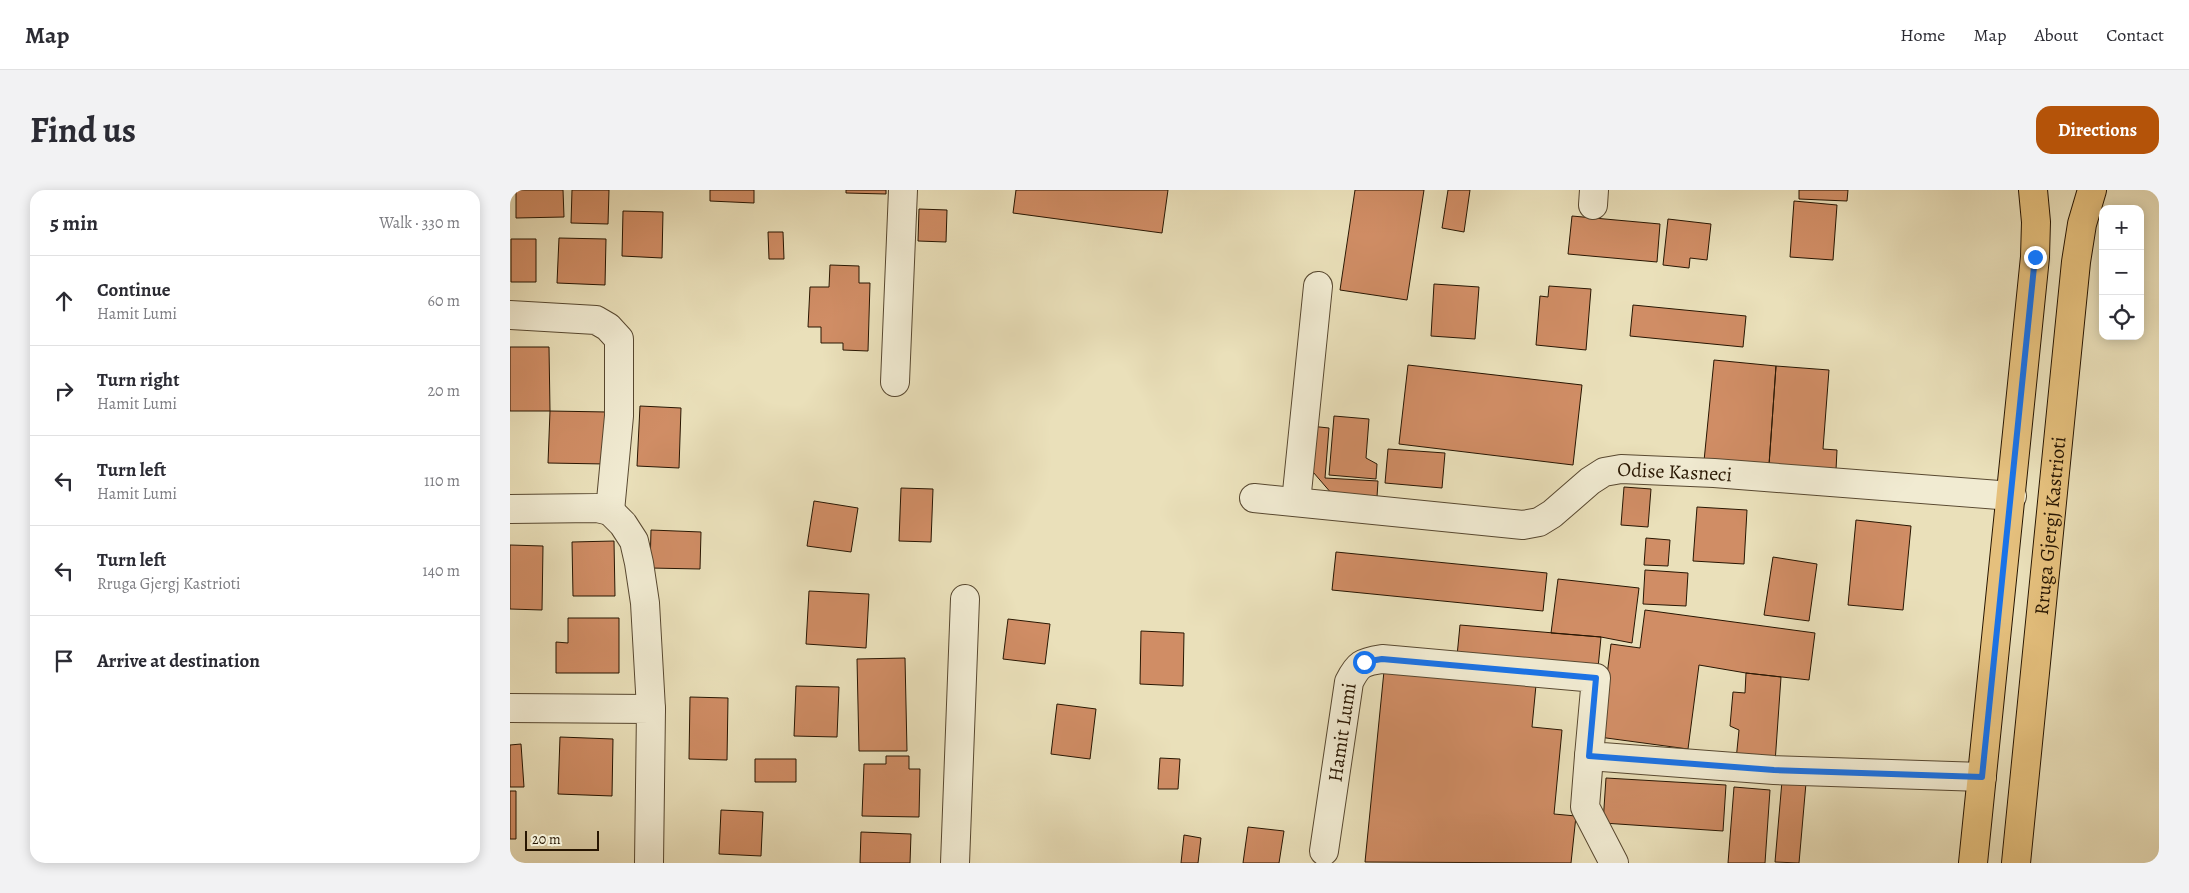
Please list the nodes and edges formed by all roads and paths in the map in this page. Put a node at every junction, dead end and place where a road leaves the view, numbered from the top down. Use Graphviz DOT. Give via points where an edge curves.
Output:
graph roads {
  1 [pos="903,190"];
  2 [pos="2033,190"];
  3 [pos="2092,190"];
  4 [pos="1318,286"];
  5 [pos="510,314"];
  6 [pos="895,382"];
  7 [pos="2012,496"];
  8 [pos="1254,498"];
  9 [pos="1296,502"];
  10 [pos="510,509"];
  11 [pos="610,511"];
  12 [pos="965,600"];
  13 [pos="510,708"];
  14 [pos="651,708"];
  15 [pos="1589,756"];
  16 [pos="1982,777"];
  17 [pos="1324,851"];
  18 [pos="649,863"];
  19 [pos="955,863"];
  20 [pos="1614,863"];
  21 [pos="1973,863"];
  22 [pos="2016,863"];
  1 -- 6 [label="street"];
  2 -- 7 [label="main road, Rruga Gjergj Kastrioti" via="2035,257"];
  3 -- 22 [label="main road, Rruga Gjergj Kastrioti" via="2076,262"];
  4 -- 9 [label="street"];
  5 -- 11 [label="street" via="596,320 619,339 619,416"];
  7 -- 9 [label="street, Odise Kasneci" via="1621,469 1604,472 1552,514 1539,522 1523,525"];
  7 -- 16 [label="main road, Rruga Gjergj Kastrioti"];
  8 -- 9 [label="street, Odise Kasneci"];
  10 -- 11 [label="street" via="597,508"];
  11 -- 14 [label="street" via="634,541 639,563 645,603"];
  12 -- 19 [label="street"];
  13 -- 14 [label="street"];
  14 -- 18 [label="street"];
  15 -- 16 [label="street" via="1774,770"];
  15 -- 17 [label="street, Hamit Lumi" via="1596,678 1382,659 1364,662 1355,669 1348,682"];
  15 -- 20 [label="street" via="1585,807"];
  16 -- 21 [label="main road, Rruga Gjergj Kastrioti"];
}
